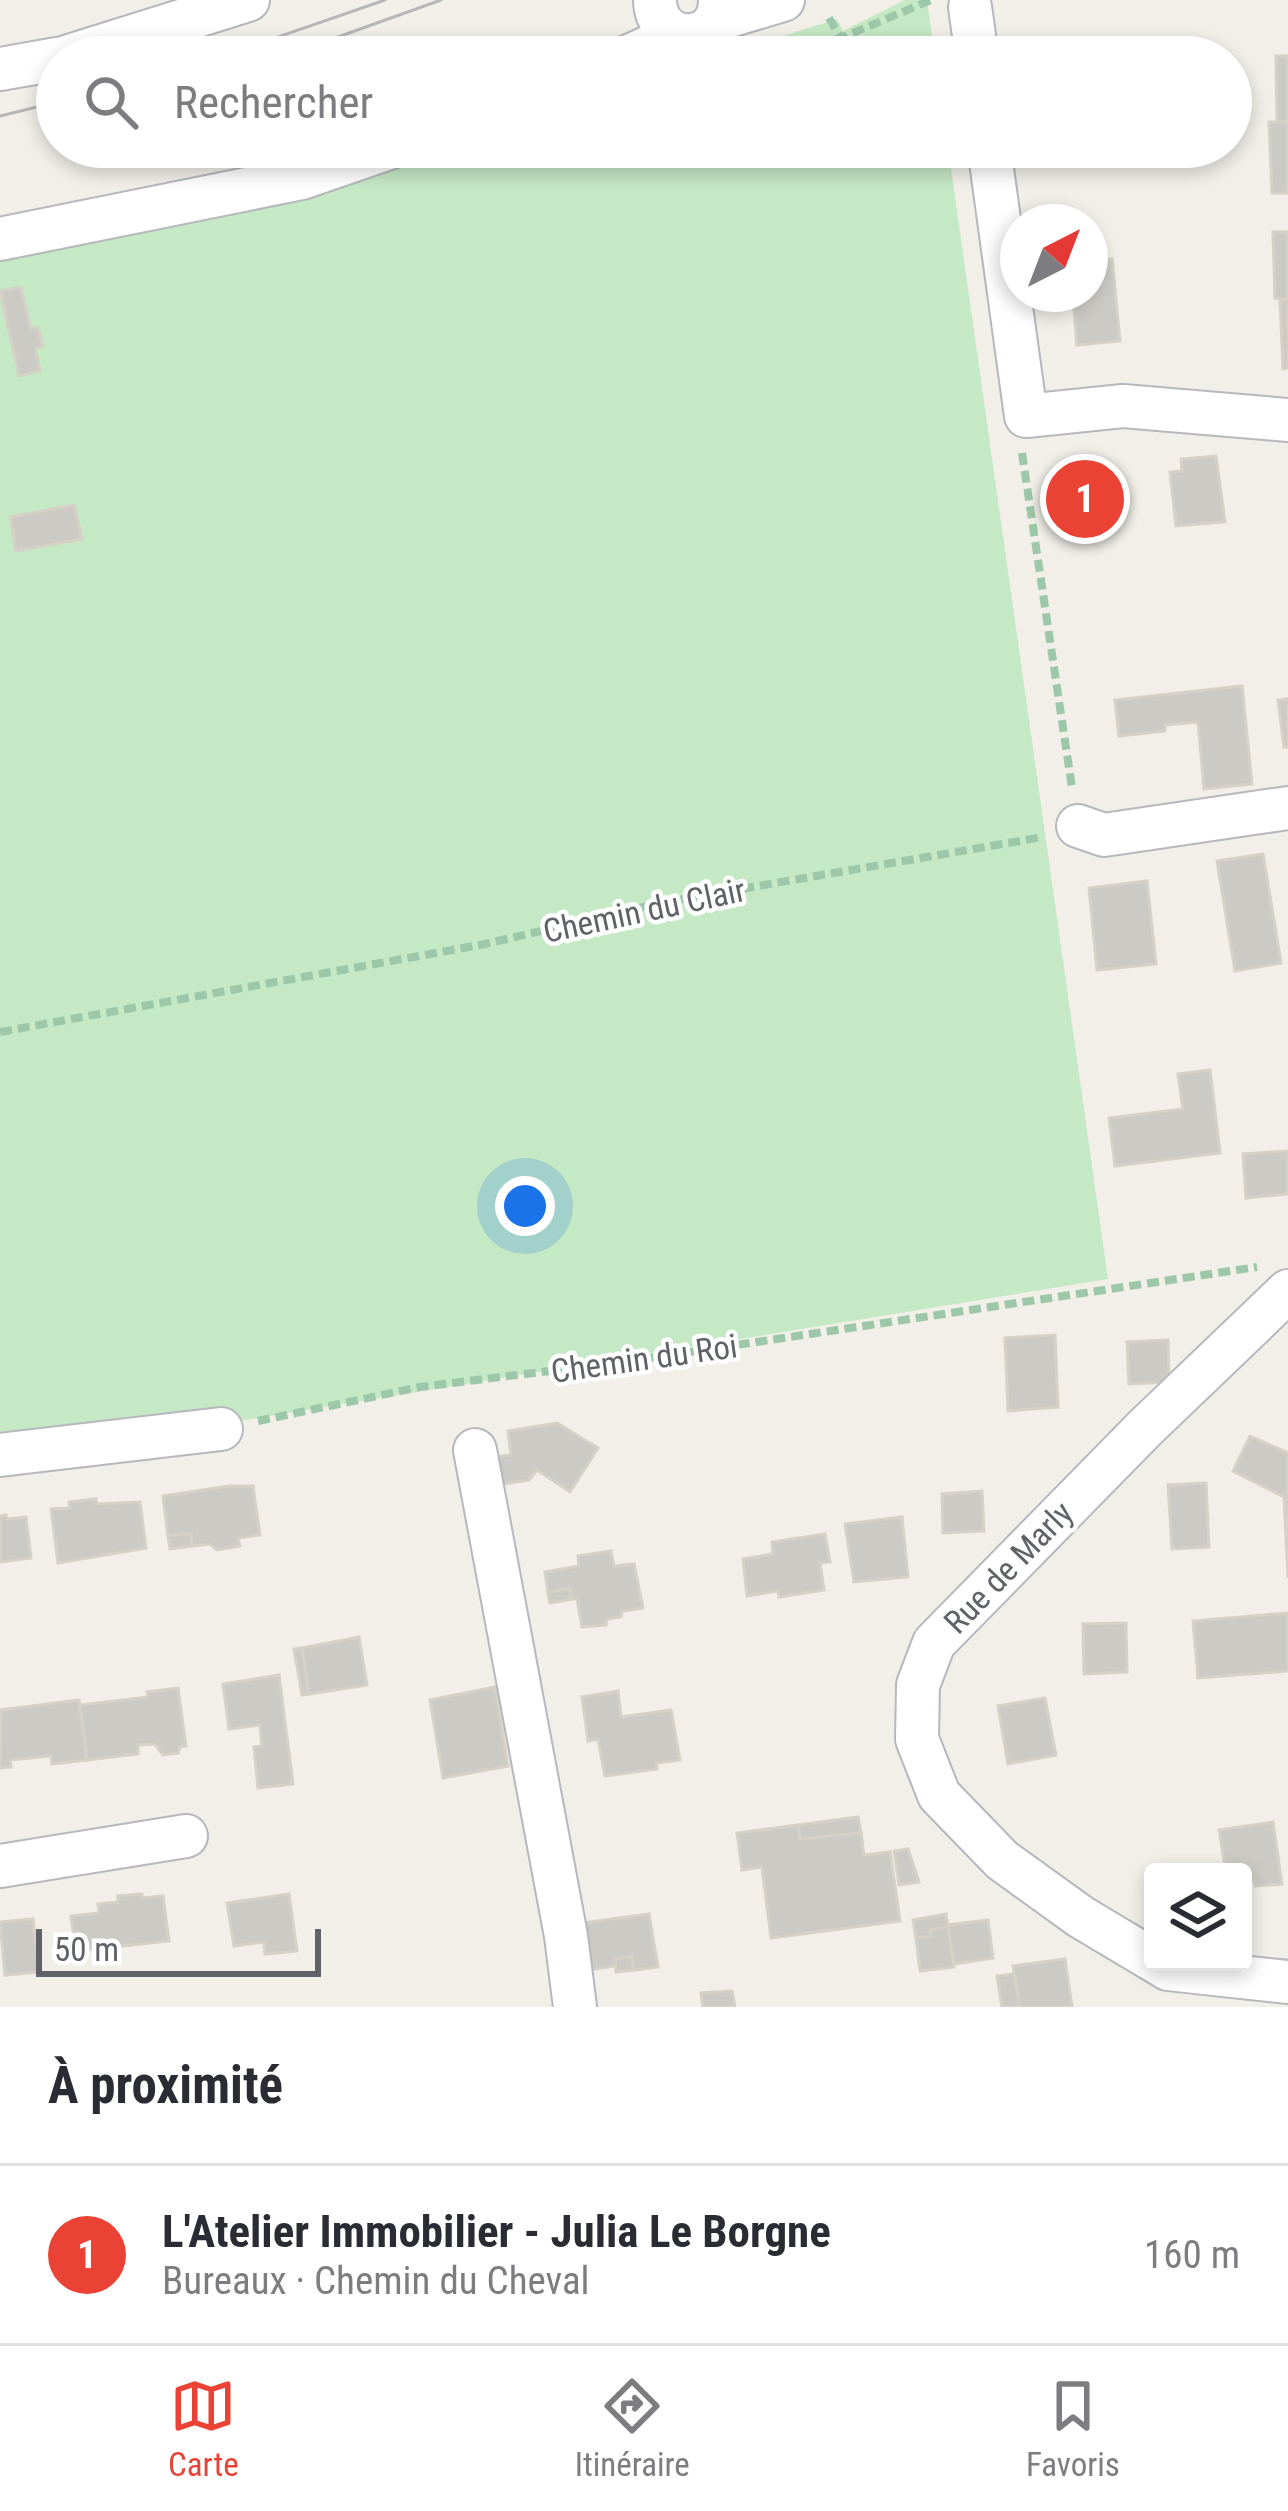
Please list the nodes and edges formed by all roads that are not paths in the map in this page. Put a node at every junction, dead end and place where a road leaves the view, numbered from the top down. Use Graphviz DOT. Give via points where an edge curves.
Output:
graph roads {
  1 [pos="248,0"];
  2 [pos="783,0"];
  3 [pos="951,4"];
  4 [pos="720,7"];
  5 [pos="663,16"];
  6 [pos="133,36"];
  7 [pos="688,36"];
  8 [pos="694,36"];
  9 [pos="967,36"];
  10 [pos="36,63"];
  11 [pos="0,69"];
  12 [pos="331,168"];
  13 [pos="992,168"];
  14 [pos="0,239"];
  15 [pos="1288,420"];
  16 [pos="1288,808"];
  17 [pos="1078,826"];
  18 [pos="1277,1278"];
  19 [pos="221,1429"];
  20 [pos="475,1450"];
  21 [pos="0,1455"];
  22 [pos="186,1836"];
  23 [pos="0,1866"];
  24 [pos="1144,1954"];
  25 [pos="1186,1971"];
  26 [pos="1288,1982"];
  27 [pos="575,2007"];
  1 -- 6 [label="street"];
  2 -- 4 [label="street" via="733,15"];
  3 -- 9 [label="street"];
  4 -- 8 [label="street" via="708,30"];
  5 -- 7 [label="street"];
  10 -- 11 [label="street"];
  12 -- 14 [label="street"];
  13 -- 15 [label="street" via="1026,416 1123,406"];
  16 -- 17 [label="street" via="1104,835"];
  18 -- 24 [label="street, Rue de Marly" via="1145,1428 934,1643 918,1685 917,1739 939,1796 1002,1860"];
  19 -- 21 [label="street"];
  20 -- 27 [label="street"];
  22 -- 23 [label="street"];
  25 -- 26 [label="street, Rue de Marly"];
}
